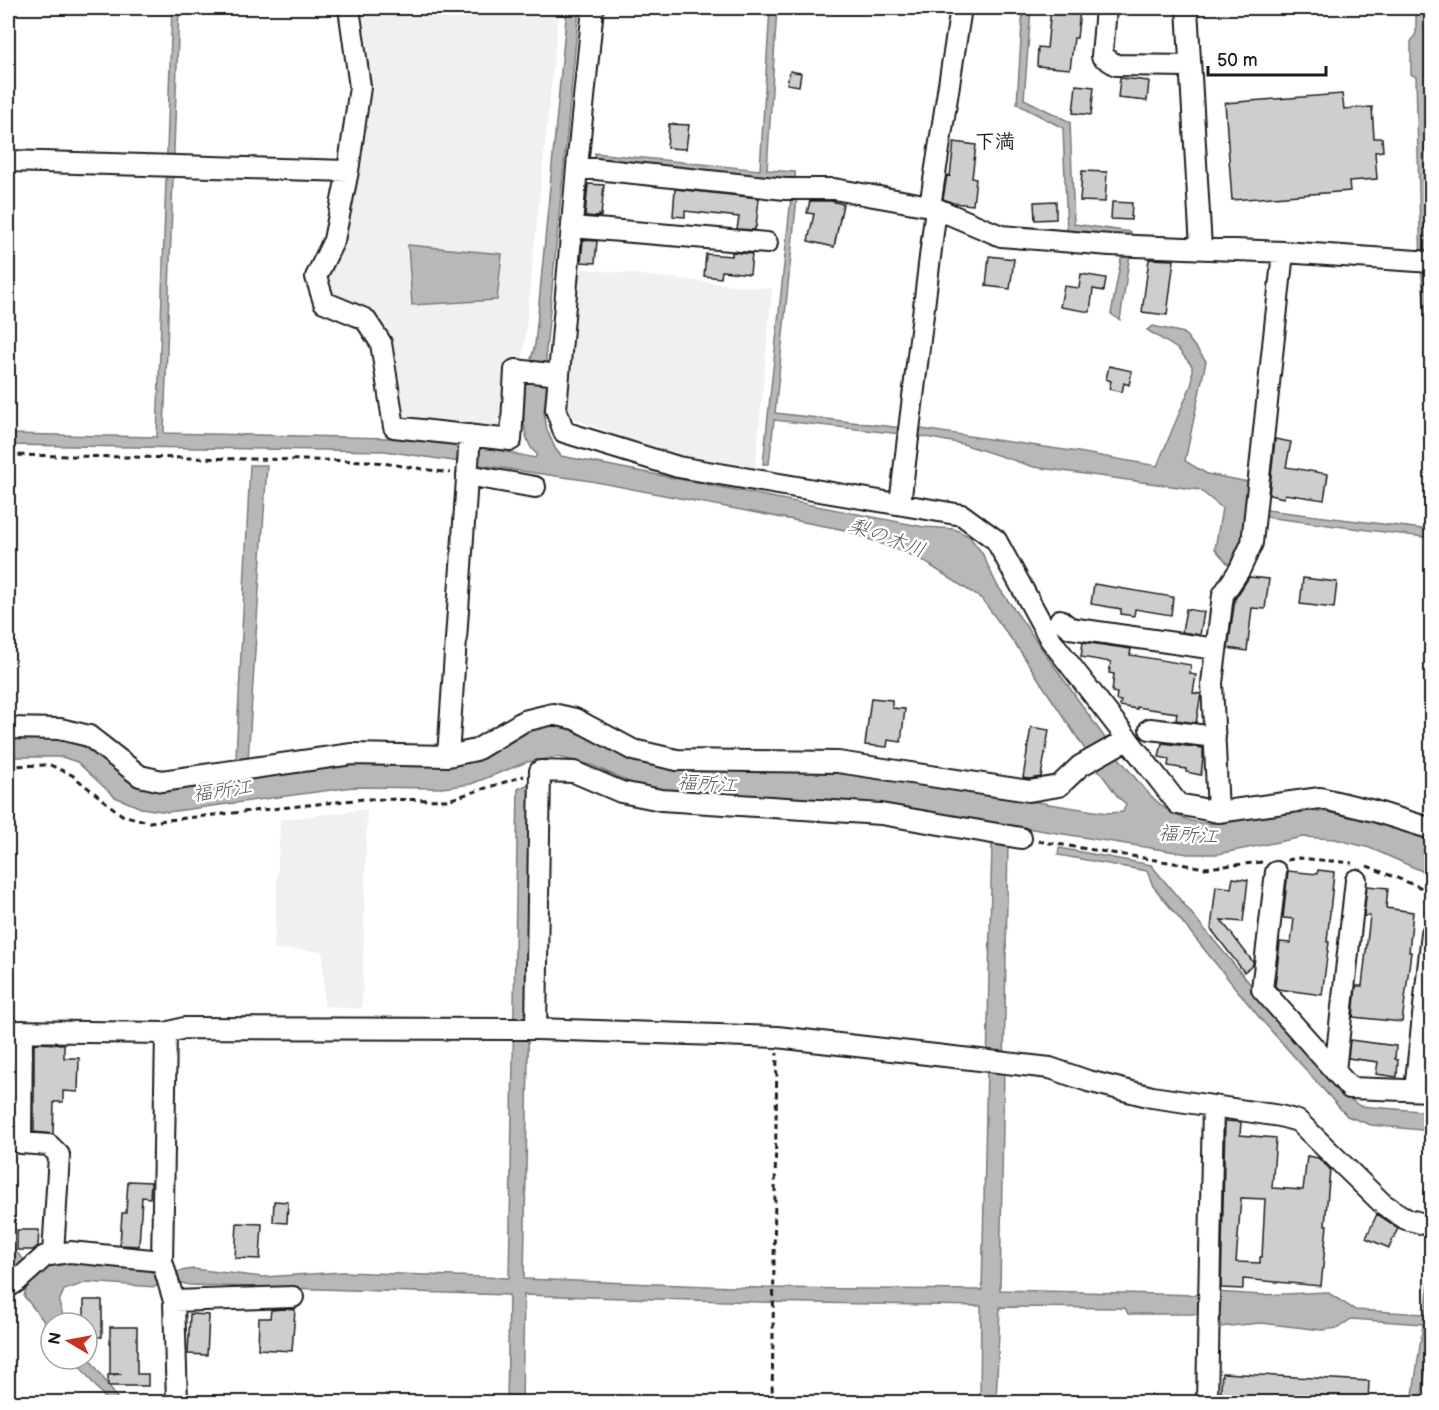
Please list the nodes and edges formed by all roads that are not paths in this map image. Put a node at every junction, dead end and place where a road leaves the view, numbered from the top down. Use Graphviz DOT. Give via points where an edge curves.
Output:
graph roads {
  1 [pos="349,8"];
  2 [pos="593,8"];
  3 [pos="961,8"];
  4 [pos="1106,8"];
  5 [pos="1187,8"];
  6 [pos="1190,66"];
  7 [pos="8,160"];
  8 [pos="577,167"];
  9 [pos="348,171"];
  10 [pos="935,208"];
  11 [pos="572,227"];
  12 [pos="767,243"];
  13 [pos="1201,248"];
  14 [pos="1283,252"];
  15 [pos="1423,262"];
  16 [pos="559,375"];
  17 [pos="470,435"];
  18 [pos="467,475"];
  19 [pos="535,487"];
  20 [pos="900,504"];
  21 [pos="1060,620"];
  22 [pos="1216,649"];
  23 [pos="8,728"];
  24 [pos="1150,729"];
  25 [pos="1215,736"];
  26 [pos="1128,739"];
  27 [pos="448,756"];
  28 [pos="1218,812"];
  29 [pos="1431,829"];
  30 [pos="1021,838"];
  31 [pos="1275,864"];
  32 [pos="1357,869"];
  33 [pos="1431,933"];
  34 [pos="536,1029"];
  35 [pos="15,1031"];
  36 [pos="166,1033"];
  37 [pos="1335,1071"];
  38 [pos="1423,1091"];
  39 [pos="1213,1106"];
  40 [pos="1431,1226"];
  41 [pos="53,1254"];
  42 [pos="163,1264"];
  43 [pos="17,1280"];
  44 [pos="172,1295"];
  45 [pos="293,1297"];
  46 [pos="177,1402"];
  47 [pos="1207,1402"];
  1 -- 9 [label="street" via="360,87"];
  2 -- 8 [label="street"];
  3 -- 10 [label="street"];
  4 -- 6 [label="street" via="1102,56 1116,65"];
  5 -- 6 [label="street"];
  6 -- 13 [label="street"];
  7 -- 9 [label="street"];
  8 -- 10 [label="street" via="791,189 834,189"];
  8 -- 11 [label="street"];
  9 -- 17 [label="street" via="334,240 316,277 324,302 365,319 381,342 394,427"];
  10 -- 13 [label="street" via="1001,236"];
  10 -- 20 [label="street"];
  11 -- 12 [label="street"];
  11 -- 16 [label="street"];
  13 -- 14 [label="street"];
  14 -- 15 [label="street"];
  14 -- 22 [label="street" via="1252,543 1223,595"];
  16 -- 17 [label="street" via="515,370 511,440"];
  16 -- 20 [label="street" via="556,410 564,432 678,467"];
  17 -- 18 [label="street"];
  18 -- 19 [label="street"];
  18 -- 27 [label="street"];
  20 -- 26 [label="street" via="962,514 996,540 1050,639"];
  21 -- 22 [label="street" via="1070,628"];
  22 -- 25 [label="street" via="1212,683"];
  23 -- 27 [label="street" via="60,729 89,736 140,776 162,780 352,754"];
  24 -- 25 [label="street"];
  25 -- 28 [label="street"];
  26 -- 27 [label="street" via="1080,766 1059,786 1029,791 838,762 677,760 633,750 575,718 554,714 524,721 476,750"];
  26 -- 28 [label="street" via="1178,804"];
  28 -- 29 [label="street" via="1320,798"];
  30 -- 34 [label="street" via="882,814 661,800 621,792 574,772 540,771"];
  31 -- 37 [label="street" via="1262,989"];
  32 -- 37 [label="street"];
  33 -- 38 [label="street"];
  34 -- 36 [label="street" via="184,1028"];
  34 -- 39 [label="street" via="777,1036 1050,1068 1152,1097"];
  35 -- 36 [label="street"];
  35 -- 41 [label="street" via="21,1143 49,1144 59,1155"];
  36 -- 42 [label="street"];
  37 -- 38 [label="street" via="1350,1088"];
  39 -- 40 [label="street" via="1298,1121 1383,1204 1407,1219"];
  39 -- 47 [label="street"];
  41 -- 42 [label="street" via="70,1252"];
  41 -- 43 [label="street" via="45,1256"];
  42 -- 44 [label="street"];
  44 -- 45 [label="street"];
  44 -- 46 [label="street"];
}
